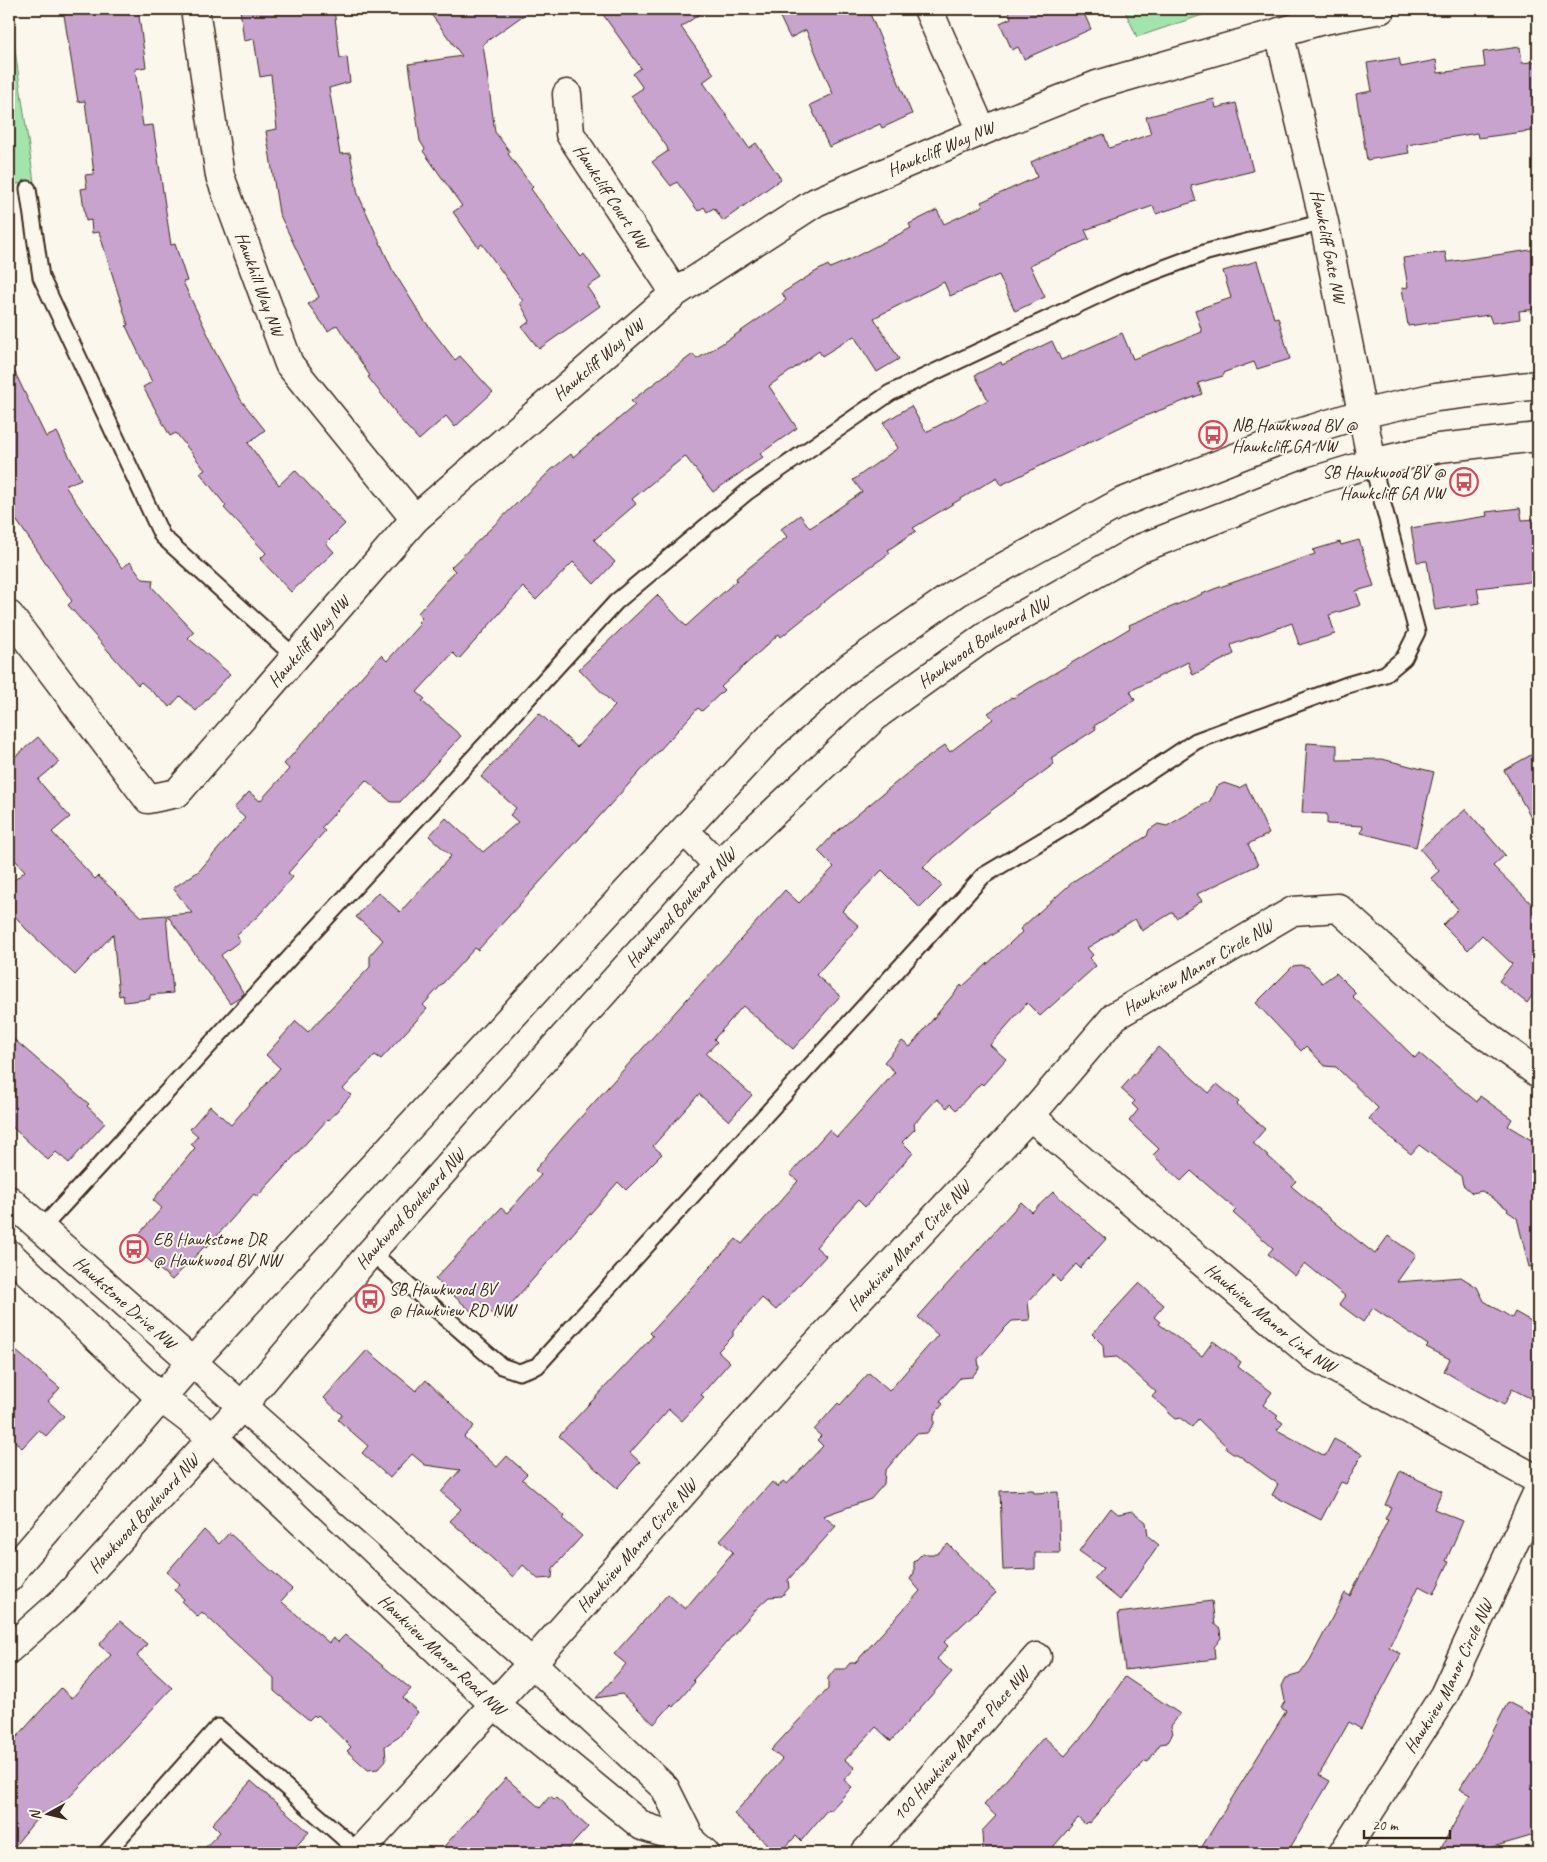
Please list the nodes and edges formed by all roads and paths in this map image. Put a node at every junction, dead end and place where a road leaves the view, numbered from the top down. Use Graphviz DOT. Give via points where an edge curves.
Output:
graph roads {
  1 [pos="195,9"];
  2 [pos="928,9"];
  3 [pos="1381,9"];
  4 [pos="1279,32"];
  5 [pos="567,94"];
  6 [pos="982,131"];
  7 [pos="28,189"];
  8 [pos="1324,222"];
  9 [pos="675,293"];
  10 [pos="1538,385"];
  11 [pos="1361,414"];
  12 [pos="1538,437"];
  13 [pos="1372,463"];
  14 [pos="415,519"];
  15 [pos="9,615"];
  16 [pos="295,657"];
  17 [pos="685,830"];
  18 [pos="718,865"];
  19 [pos="1538,1073"];
  20 [pos="1030,1116"];
  21 [pos="9,1200"];
  22 [pos="42,1228"];
  23 [pos="371,1252"];
  24 [pos="9,1254"];
  25 [pos="193,1361"];
  26 [pos="161,1398"];
  27 [pos="242,1406"];
  28 [pos="212,1436"];
  29 [pos="1538,1480"];
  30 [pos="1538,1491"];
  31 [pos="9,1578"];
  32 [pos="9,1649"];
  33 [pos="1037,1657"];
  34 [pos="532,1663"];
  35 [pos="494,1704"];
  36 [pos="699,1848"];
  37 [pos="106,1853"];
  38 [pos="359,1853"];
  39 [pos="865,1853"];
  40 [pos="1343,1853"];
  1 -- 14 [label="street, Hawkhill Way NW" via="220,176 289,364"];
  2 -- 6 [label="street"];
  3 -- 4 [label="street, Hawkcliff Way NW" via="1319,20"];
  4 -- 6 [label="street, Hawkcliff Way NW" via="1098,85"];
  4 -- 8 [label="street, Hawkcliff Gate NW"];
  5 -- 9 [label="street, Hawkcliff Court NW" via="570,134"];
  6 -- 9 [label="street, Hawkcliff Way NW" via="816,202"];
  7 -- 16 [label="lane" via="41,276 162,536"];
  8 -- 11 [label="street, Hawkcliff Gate NW"];
  8 -- 22 [label="lane" via="1207,252 1124,283 890,393 747,492 616,602"];
  9 -- 14 [label="street, Hawkcliff Way NW"];
  10 -- 11 [label="street" via="1436,397"];
  11 -- 13 [label="street, Hawkcliff Gate NW"];
  11 -- 17 [label="street" via="1296,434 1120,503 958,592 850,667 779,729"];
  12 -- 13 [label="street, Hawkwood Boulevard NW" via="1439,448"];
  13 -- 18 [label="street, Hawkwood Boulevard NW" via="1313,481 1139,549 989,634 878,714"];
  13 -- 23 [label="lane" via="1417,632 1404,658 1385,674 1196,741 1080,818 983,876 537,1366 519,1372 501,1366"];
  14 -- 16 [label="street, Hawkcliff Way NW"];
  15 -- 16 [label="street, Hawkcliff Way NW" via="148,799 177,793"];
  17 -- 18 [label="street"];
  17 -- 25 [label="street"];
  18 -- 23 [label="street, Hawkwood Boulevard NW"];
  19 -- 20 [label="street, Hawkview Manor Circle NW" via="1452,1011 1338,908 1294,911 1115,1016"];
  20 -- 29 [label="street, Hawkview Manor Link NW" via="1313,1356"];
  20 -- 34 [label="street, Hawkview Manor Circle NW" via="795,1367"];
  21 -- 22 [label="street, Hawkstone Drive NW"];
  22 -- 25 [label="street, Hawkstone Drive NW"];
  23 -- 27 [label="street, Hawkwood Boulevard NW"];
  24 -- 26 [label="street"];
  25 -- 26 [label="street"];
  25 -- 27 [label="street, Hawkstone Drive NW"];
  26 -- 28 [label="street"];
  26 -- 31 [label="street"];
  27 -- 28 [label="street, Hawkwood Boulevard NW"];
  27 -- 34 [label="street, Hawkview Manor Road NW"];
  28 -- 32 [label="street, Hawkwood Boulevard NW" via="64,1600"];
  28 -- 35 [label="street, Hawkview Manor Road NW"];
  30 -- 40 [label="street, Hawkview Manor Circle NW" via="1444,1695"];
  33 -- 39 [label="street, 100 Hawkview Manor Place NW"];
  34 -- 35 [label="street, Hawkview Manor Circle NW"];
  34 -- 36 [label="street, Hawkview Manor Road NW" via="665,1788"];
  35 -- 36 [label="street, Hawkview Manor Road NW" via="642,1826"];
  35 -- 38 [label="street, Hawkview Manor Circle NW"];
  37 -- 38 [label="lane" via="218,1727"];
}
